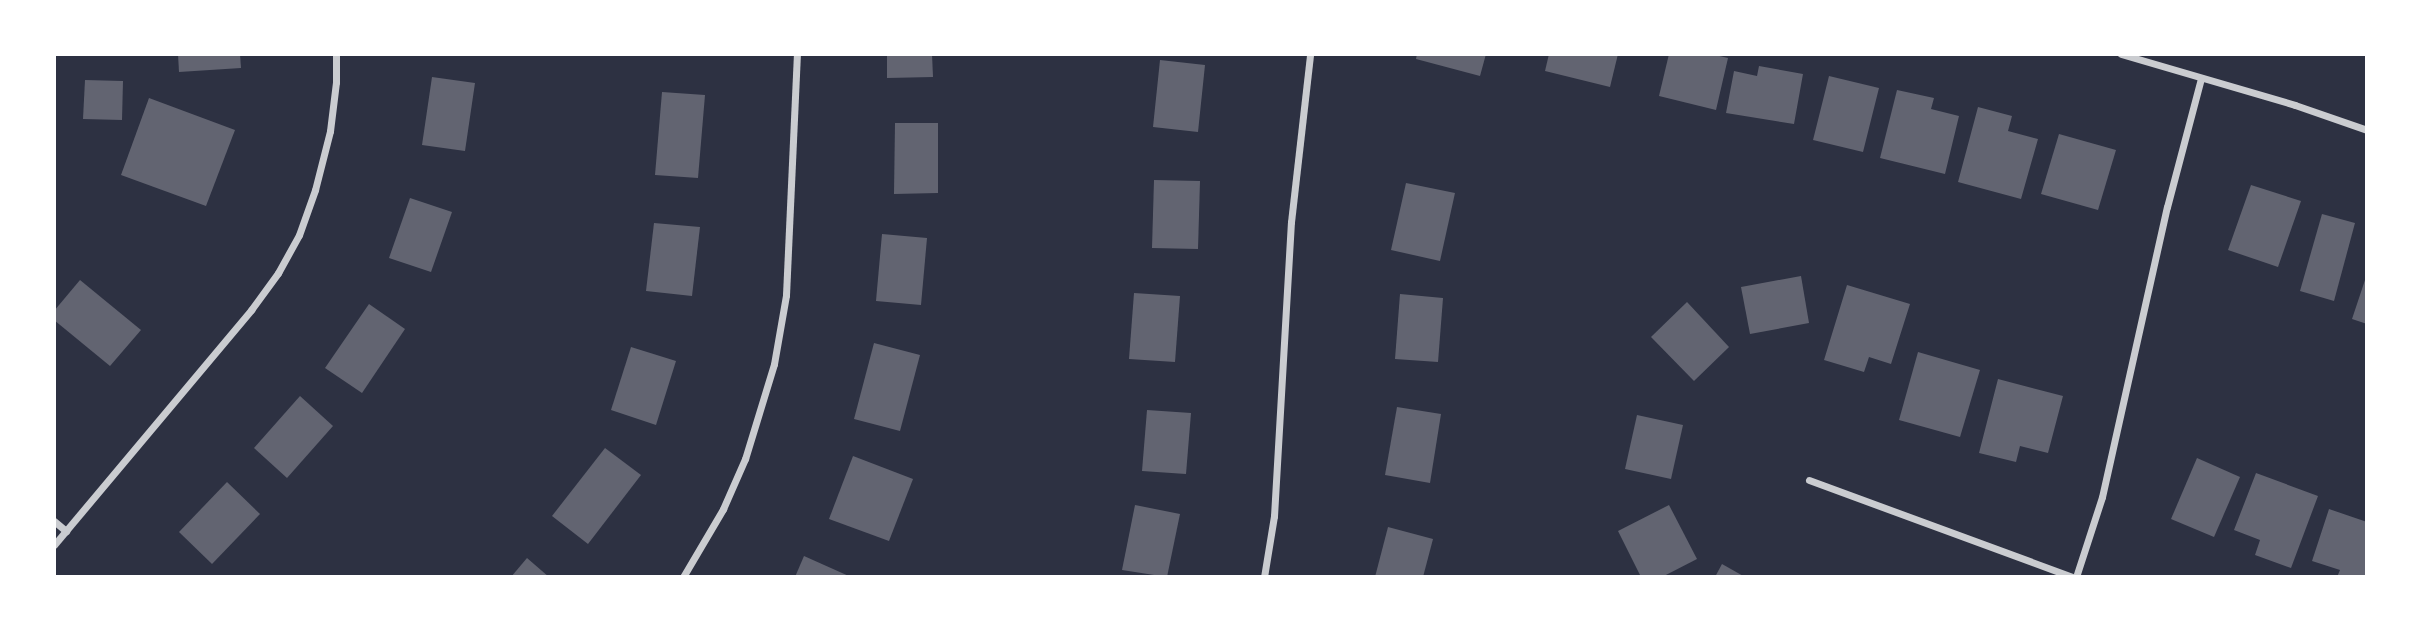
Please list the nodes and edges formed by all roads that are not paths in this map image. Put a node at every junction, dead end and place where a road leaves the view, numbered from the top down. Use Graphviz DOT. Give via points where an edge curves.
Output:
graph roads {
  1 [pos="336,54"];
  2 [pos="797,54"];
  3 [pos="1310,54"];
  4 [pos="2121,54"];
  5 [pos="2201,78"];
  6 [pos="2367,130"];
  7 [pos="1809,480"];
  8 [pos="54,521"];
  9 [pos="66,531"];
  10 [pos="54,545"];
  11 [pos="683,577"];
  12 [pos="1264,577"];
  13 [pos="2074,577"];
  1 -- 9 [label="street" via="330,131 299,235 251,310"];
  2 -- 11 [label="street" via="786,295 774,364 745,459 723,509"];
  3 -- 12 [label="street" via="1291,222 1274,516"];
  4 -- 5 [label="street"];
  5 -- 6 [label="street"];
  5 -- 13 [label="street" via="2102,496"];
  7 -- 13 [label="street"];
  8 -- 9 [label="street"];
  9 -- 10 [label="street"];
}
